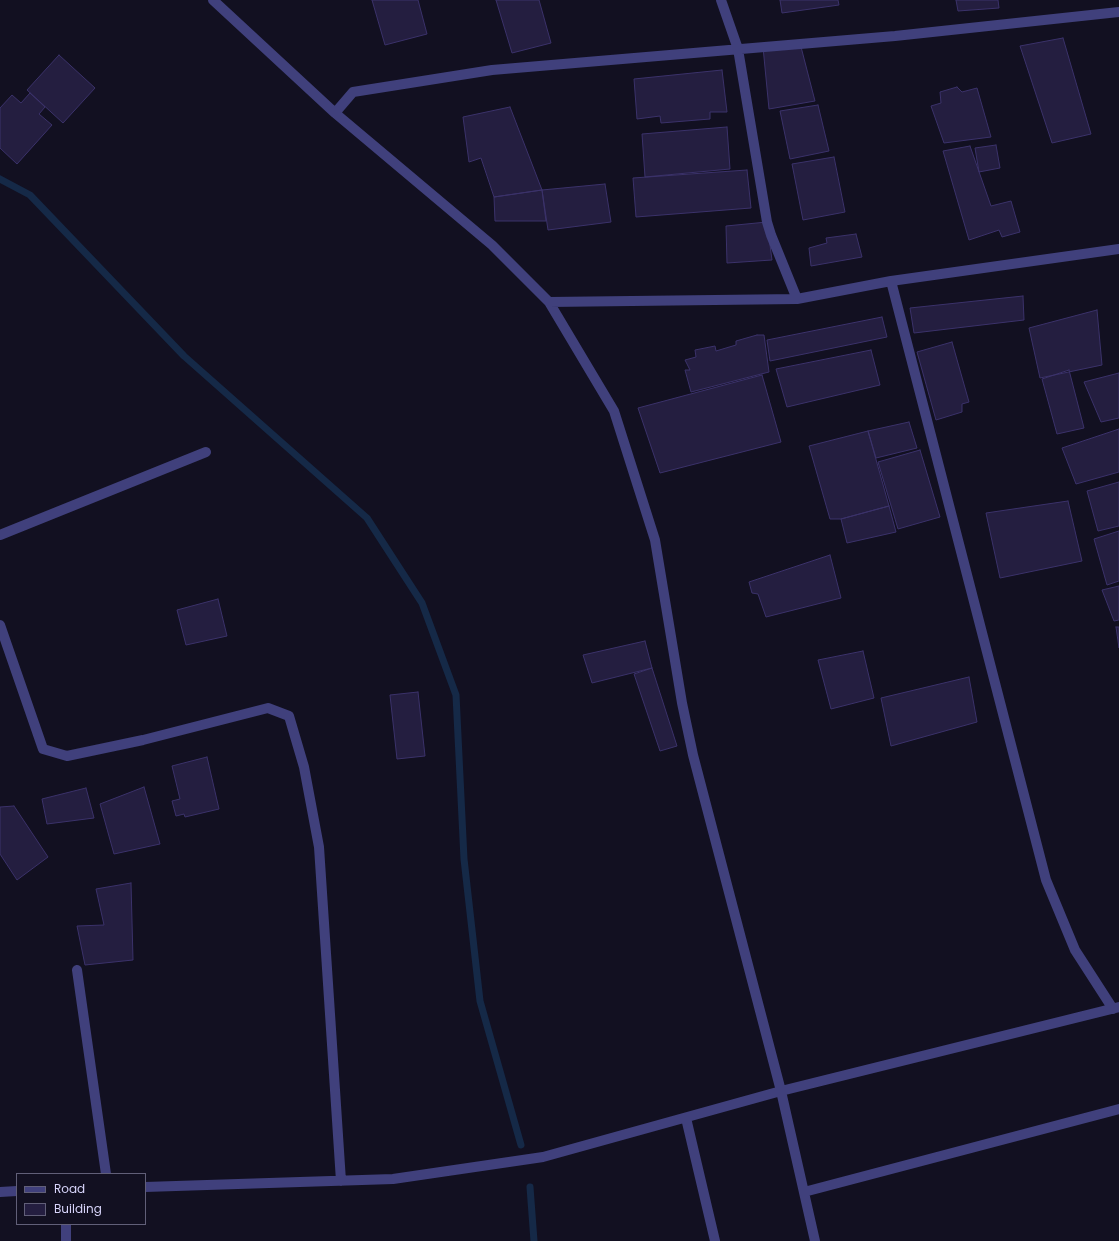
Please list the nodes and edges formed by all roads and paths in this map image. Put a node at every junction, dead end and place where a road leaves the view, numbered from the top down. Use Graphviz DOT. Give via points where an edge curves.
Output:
graph roads {
  1 [pos="213,0"];
  2 [pos="722,0"];
  3 [pos="1119,12"];
  4 [pos="738,49"];
  5 [pos="336,113"];
  6 [pos="1119,248"];
  7 [pos="891,281"];
  8 [pos="797,299"];
  9 [pos="549,302"];
  10 [pos="206,452"];
  11 [pos="0,535"];
  12 [pos="0,625"];
  13 [pos="77,970"];
  14 [pos="1116,1008"];
  15 [pos="781,1091"];
  16 [pos="1119,1109"];
  17 [pos="686,1118"];
  18 [pos="106,1173"];
  19 [pos="341,1181"];
  20 [pos="146,1187"];
  21 [pos="16,1191"];
  22 [pos="0,1192"];
  23 [pos="804,1192"];
  24 [pos="66,1225"];
  25 [pos="66,1241"];
  26 [pos="715,1241"];
  27 [pos="815,1241"];
  1 -- 5 [label="street"];
  2 -- 4 [label="street"];
  3 -- 4 [label="street" via="895,36"];
  4 -- 5 [label="street" via="484,71 353,92"];
  4 -- 8 [label="street" via="767,222"];
  5 -- 9 [label="street" via="492,245"];
  6 -- 7 [label="street"];
  7 -- 8 [label="street"];
  7 -- 14 [label="street" via="1046,880 1075,950"];
  8 -- 9 [label="street"];
  9 -- 15 [label="street" via="614,411 655,540 693,755"];
  10 -- 11 [label="street"];
  12 -- 19 [label="street" via="43,749 67,756 143,740 268,708 289,716 304,767 319,848"];
  13 -- 18 [label="street"];
  14 -- 15 [label="street"];
  15 -- 17 [label="street"];
  15 -- 23 [label="street"];
  16 -- 23 [label="street"];
  17 -- 19 [label="street" via="544,1157 392,1179"];
  17 -- 26 [label="street"];
  19 -- 20 [label="street"];
  21 -- 22 [label="street"];
  23 -- 27 [label="street"];
  24 -- 25 [label="street"];
}
